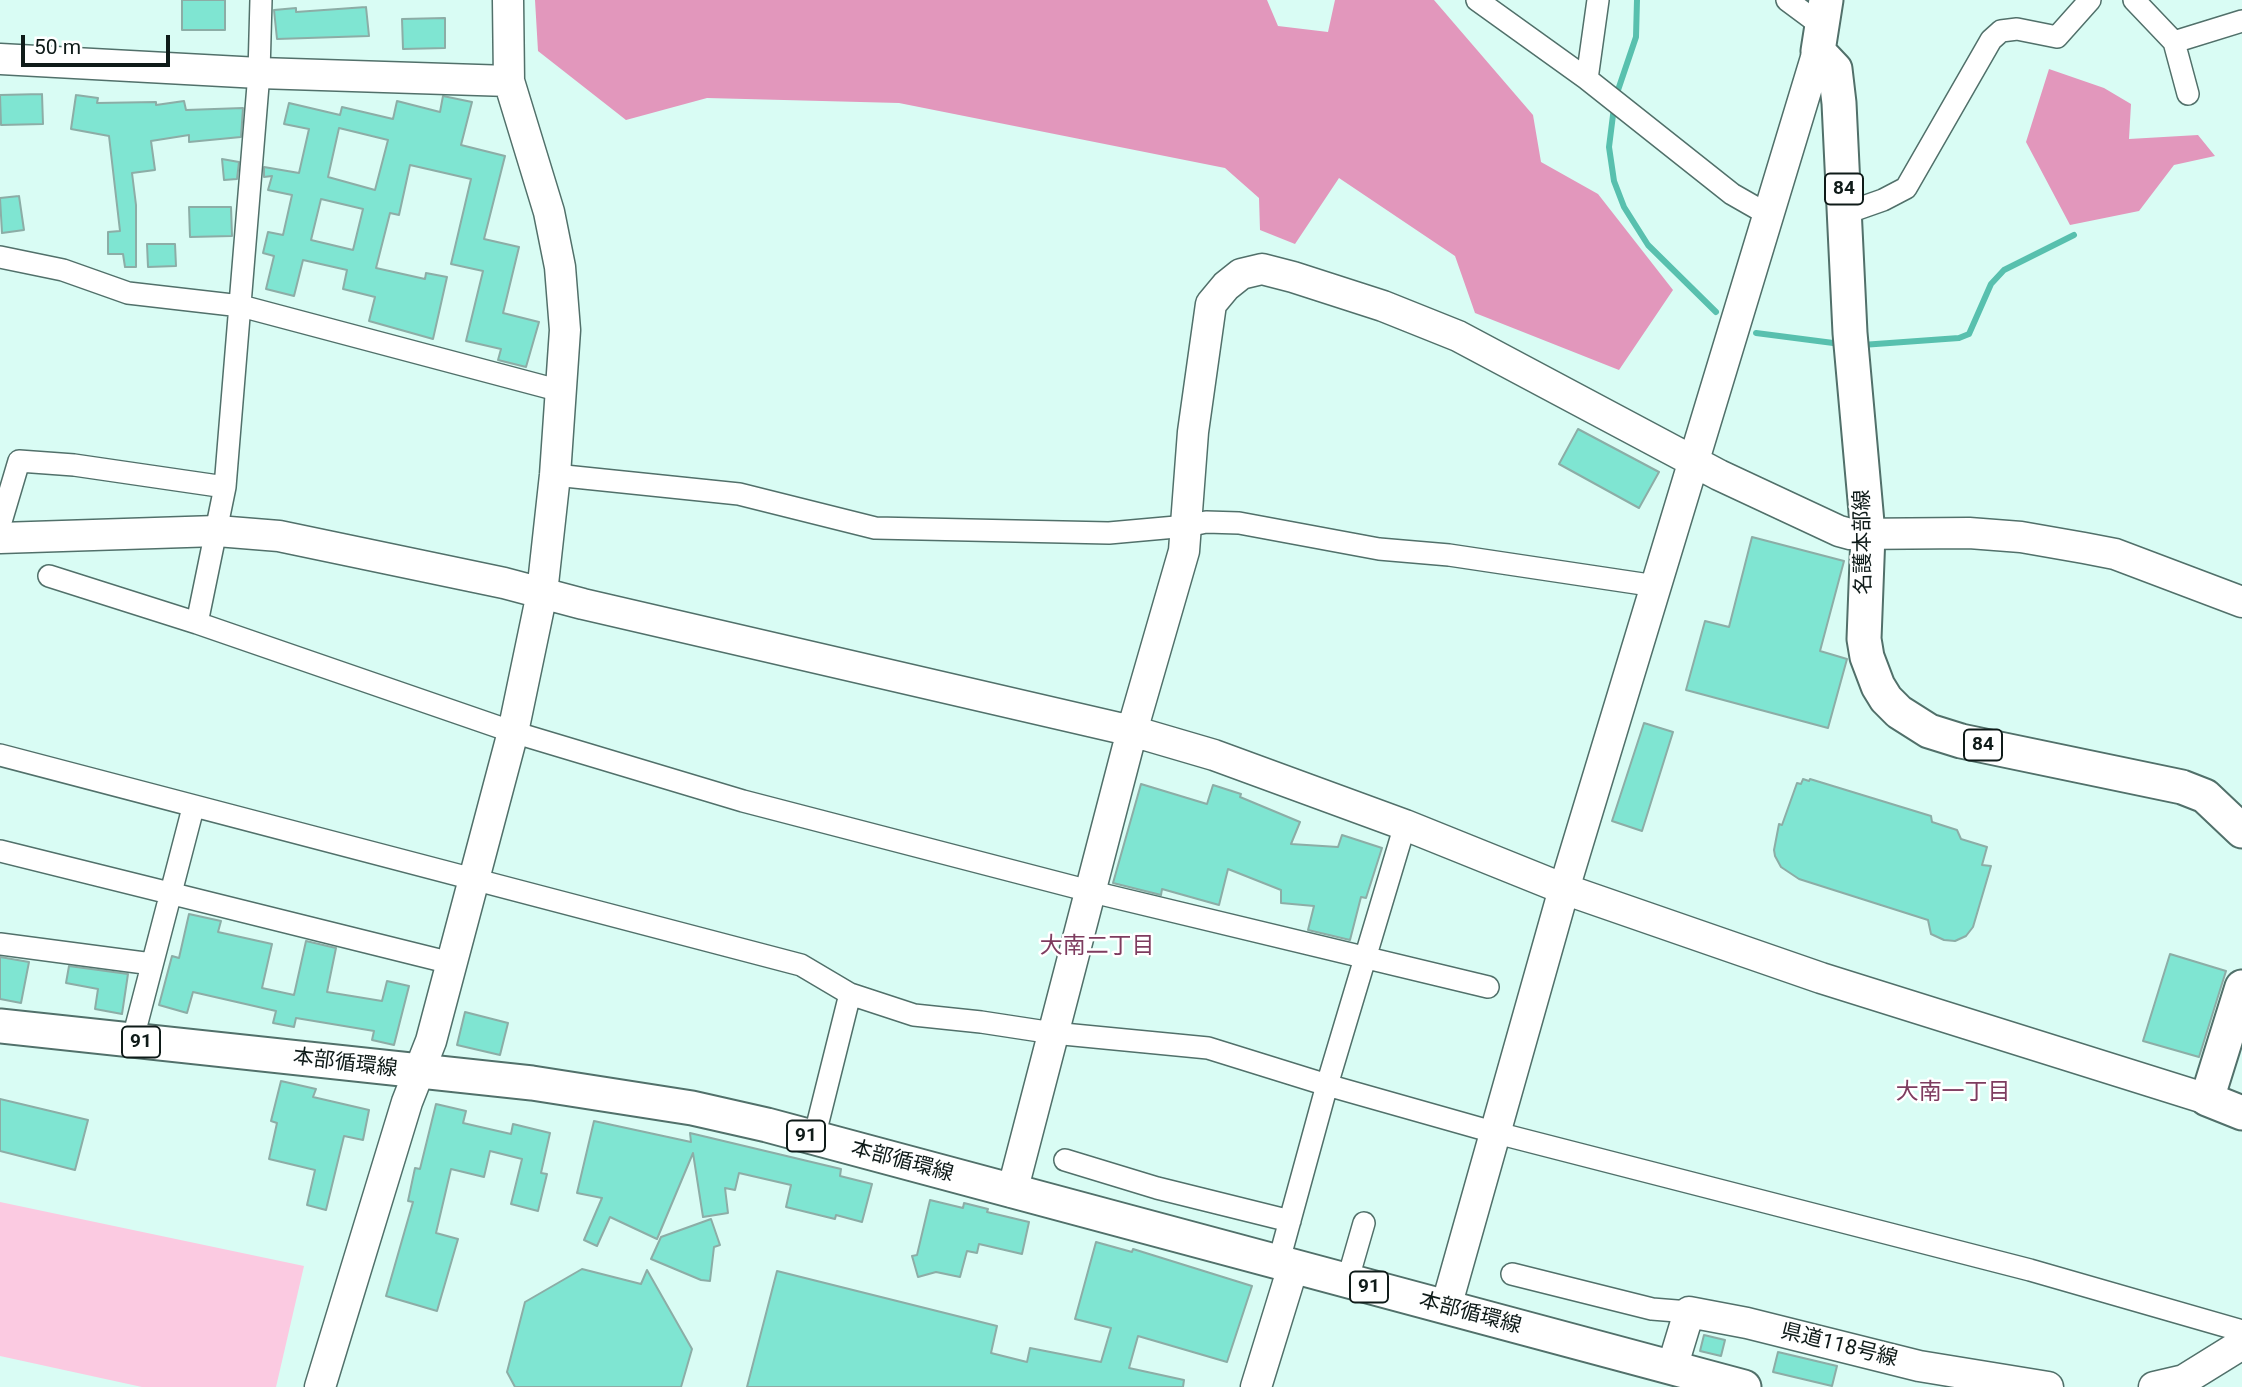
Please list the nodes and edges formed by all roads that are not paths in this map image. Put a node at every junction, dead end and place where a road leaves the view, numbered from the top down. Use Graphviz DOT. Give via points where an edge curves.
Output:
graph roads {
  1 [pos="261,0"];
  2 [pos="508,0"];
  3 [pos="1477,0"];
  4 [pos="1598,0"];
  5 [pos="1787,0"];
  6 [pos="2090,0"];
  7 [pos="2134,0"];
  8 [pos="2242,21"];
  9 [pos="1822,26"];
  10 [pos="2174,41"];
  11 [pos="0,59"];
  12 [pos="260,73"];
  13 [pos="1587,79"];
  14 [pos="509,81"];
  15 [pos="2188,94"];
  16 [pos="1767,214"];
  17 [pos="1846,214"];
  18 [pos="0,257"];
  19 [pos="241,306"];
  20 [pos="561,391"];
  21 [pos="1693,461"];
  22 [pos="555,475"];
  23 [pos="225,487"];
  24 [pos="0,525"];
  25 [pos="1187,526"];
  26 [pos="216,531"];
  27 [pos="1868,534"];
  28 [pos="0,538"];
  29 [pos="49,576"];
  30 [pos="1656,586"];
  31 [pos="542,593"];
  32 [pos="2242,603"];
  33 [pos="197,623"];
  34 [pos="1132,731"];
  35 [pos="513,732"];
  36 [pos="0,755"];
  37 [pos="193,808"];
  38 [pos="1405,825"];
  39 [pos="2242,831"];
  40 [pos="0,851"];
  41 [pos="475,878"];
  42 [pos="1564,889"];
  43 [pos="1090,891"];
  44 [pos="173,893"];
  45 [pos="0,944"];
  46 [pos="1366,958"];
  47 [pos="451,963"];
  48 [pos="152,964"];
  49 [pos="1488,987"];
  50 [pos="2242,987"];
  51 [pos="850,994"];
  52 [pos="0,1026"];
  53 [pos="1053,1033"];
  54 [pos="132,1042"];
  55 [pos="418,1072"];
  56 [pos="1327,1085"];
  57 [pos="2207,1098"];
  58 [pos="2242,1113"];
  59 [pos="1493,1132"];
  60 [pos="814,1138"];
  61 [pos="1065,1160"];
  62 [pos="1157,1188"];
  63 [pos="1012,1192"];
  64 [pos="1290,1221"];
  65 [pos="1364,1223"];
  66 [pos="1146,1228"];
  67 [pos="1285,1265"];
  68 [pos="1513,1274"];
  69 [pos="1347,1282"];
  70 [pos="1446,1307"];
  71 [pos="1689,1312"];
  72 [pos="2242,1331"];
  73 [pos="2242,1344"];
  74 [pos="1672,1368"];
  75 [pos="320,1387"];
  76 [pos="1256,1387"];
  77 [pos="1743,1387"];
  78 [pos="2048,1387"];
  79 [pos="2154,1387"];
  1 -- 12 [label="street"];
  2 -- 14 [label="street"];
  3 -- 13 [label="street"];
  4 -- 13 [label="street"];
  5 -- 9 [label="street"];
  6 -- 17 [label="street" via="2057,37 2017,29 2001,31 1991,40 1906,188"];
  7 -- 10 [label="street"];
  8 -- 10 [label="street"];
  9 -- 16 [label="street"];
  9 -- 17 [label="main road, 名護本部線 / 84" via="1835,69"];
  10 -- 15 [label="street"];
  11 -- 12 [label="street"];
  12 -- 14 [label="street"];
  12 -- 19 [label="street"];
  13 -- 16 [label="street" via="1732,194"];
  14 -- 20 [label="street" via="536,162 560,267 565,330"];
  16 -- 21 [label="street"];
  17 -- 27 [label="main road, 名護本部線 / 84" via="1851,344"];
  18 -- 19 [label="street" via="63,270 128,293"];
  19 -- 20 [label="street"];
  19 -- 23 [label="street"];
  20 -- 22 [label="street"];
  21 -- 25 [label="street" via="1458,336 1382,306 1262,269 1241,274 1211,304"];
  21 -- 27 [label="street" via="1839,531"];
  21 -- 30 [label="street"];
  22 -- 25 [label="street" via="739,494 875,528 1109,533"];
  22 -- 31 [label="street"];
  23 -- 24 [label="street" via="19,461"];
  23 -- 26 [label="street"];
  25 -- 30 [label="street" via="1239,523 1379,550 1449,555"];
  25 -- 34 [label="street" via="1184,551"];
  26 -- 28 [label="street"];
  26 -- 31 [label="street" via="279,536"];
  26 -- 33 [label="street"];
  27 -- 32 [label="street" via="1969,533 2084,548 2115,554"];
  27 -- 39 [label="main road, 名護本部線 / 84" via="1867,657 1878,686 1899,712 1929,731 1961,741 2182,788 2205,796"];
  29 -- 33 [label="street"];
  30 -- 42 [label="street"];
  31 -- 34 [label="street"];
  31 -- 35 [label="street"];
  33 -- 35 [label="street"];
  34 -- 38 [label="street" via="1214,755"];
  34 -- 43 [label="street"];
  35 -- 41 [label="street"];
  35 -- 43 [label="street" via="743,801"];
  36 -- 37 [label="street"];
  37 -- 41 [label="street"];
  37 -- 44 [label="street"];
  38 -- 42 [label="street"];
  38 -- 46 [label="street"];
  40 -- 44 [label="street"];
  41 -- 47 [label="street"];
  41 -- 51 [label="street" via="801,965"];
  42 -- 57 [label="street" via="1821,978"];
  42 -- 59 [label="street"];
  43 -- 46 [label="street"];
  43 -- 53 [label="street"];
  44 -- 47 [label="street"];
  44 -- 48 [label="street"];
  45 -- 48 [label="street"];
  46 -- 49 [label="street"];
  46 -- 56 [label="street"];
  47 -- 55 [label="street"];
  48 -- 54 [label="street"];
  50 -- 57 [label="main road"];
  51 -- 53 [label="street" via="914,1015"];
  51 -- 60 [label="street"];
  52 -- 54 [label="main road, 本部循環線 / 91"];
  53 -- 56 [label="street" via="1208,1048"];
  53 -- 63 [label="street"];
  54 -- 55 [label="main road, 本部循環線 / 91"];
  55 -- 60 [label="main road, 本部循環線 / 91" via="692,1108"];
  55 -- 75 [label="street"];
  56 -- 59 [label="street"];
  56 -- 64 [label="street"];
  57 -- 58 [label="main road"];
  59 -- 70 [label="street"];
  59 -- 72 [label="street" via="2030,1270"];
  60 -- 63 [label="main road, 本部循環線 / 91"];
  61 -- 62 [label="street"];
  62 -- 64 [label="street"];
  62 -- 66 [label="street"];
  63 -- 66 [label="main road, 本部循環線 / 91"];
  64 -- 67 [label="street"];
  65 -- 69 [label="street"];
  66 -- 67 [label="main road, 本部循環線 / 91"];
  67 -- 69 [label="main road, 本部循環線 / 91"];
  67 -- 76 [label="street"];
  68 -- 71 [label="street" via="1652,1309"];
  69 -- 70 [label="main road, 本部循環線 / 91"];
  70 -- 74 [label="main road, 本部循環線 / 91"];
  71 -- 74 [label="street"];
  71 -- 78 [label="street, 県道118号線" via="1747,1322 1919,1366"];
  73 -- 79 [label="street" via="2184,1380"];
  74 -- 77 [label="main road, 本部循環線 / 91"];
}
